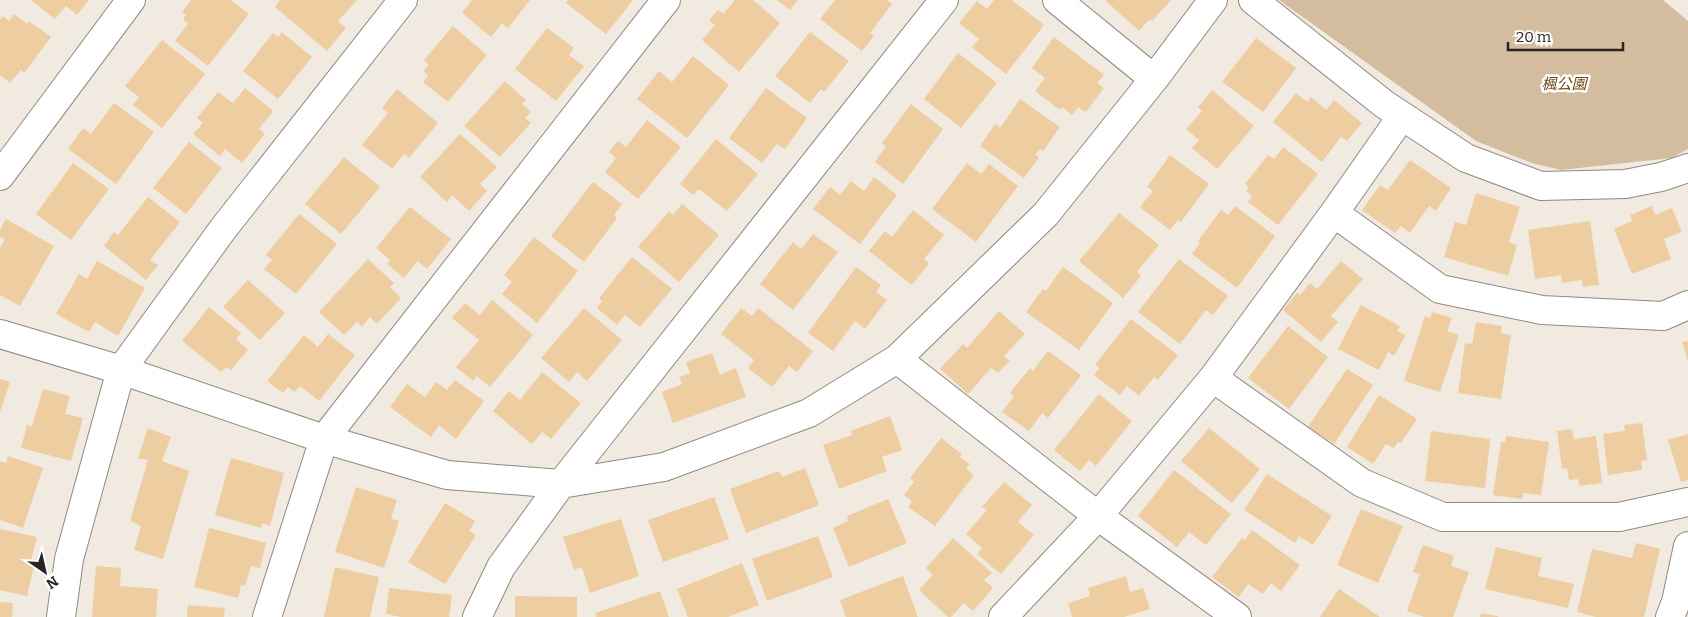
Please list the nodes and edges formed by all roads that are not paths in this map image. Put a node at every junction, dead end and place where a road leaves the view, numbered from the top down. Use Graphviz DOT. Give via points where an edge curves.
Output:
graph roads {
  1 [pos="131,0"];
  2 [pos="403,0"];
  3 [pos="666,0"];
  4 [pos="944,0"];
  5 [pos="1057,0"];
  6 [pos="1212,0"];
  7 [pos="1253,0"];
  8 [pos="1154,79"];
  9 [pos="1402,116"];
  10 [pos="1688,168"];
  11 [pos="0,176"];
  12 [pos="1334,213"];
  13 [pos="1688,305"];
  14 [pos="0,334"];
  15 [pos="897,359"];
  16 [pos="121,370"];
  17 [pos="1213,378"];
  18 [pos="324,439"];
  19 [pos="561,484"];
  20 [pos="1688,502"];
  21 [pos="1098,516"];
  22 [pos="1688,546"];
  23 [pos="61,617"];
  24 [pos="268,617"];
  25 [pos="477,617"];
  26 [pos="1003,617"];
  27 [pos="1237,617"];
  28 [pos="1670,617"];
  1 -- 11 [label="street"];
  2 -- 16 [label="street" via="223,229"];
  3 -- 18 [label="street"];
  4 -- 19 [label="street"];
  5 -- 8 [label="street"];
  6 -- 8 [label="street"];
  7 -- 9 [label="street"];
  8 -- 15 [label="street" via="1046,214"];
  9 -- 10 [label="street" via="1466,158 1541,186 1624,184"];
  9 -- 12 [label="street"];
  12 -- 13 [label="street" via="1440,289 1542,310 1663,316"];
  12 -- 17 [label="street"];
  14 -- 16 [label="street"];
  15 -- 19 [label="street" via="810,412 664,467"];
  15 -- 21 [label="street"];
  16 -- 18 [label="street"];
  16 -- 23 [label="street" via="69,559"];
  17 -- 20 [label="street" via="1362,483 1444,517 1619,517"];
  17 -- 21 [label="street"];
  18 -- 19 [label="street" via="447,475"];
  18 -- 24 [label="street"];
  19 -- 25 [label="street" via="501,568"];
  21 -- 26 [label="street"];
  21 -- 27 [label="street"];
  22 -- 28 [label="street"];
}
